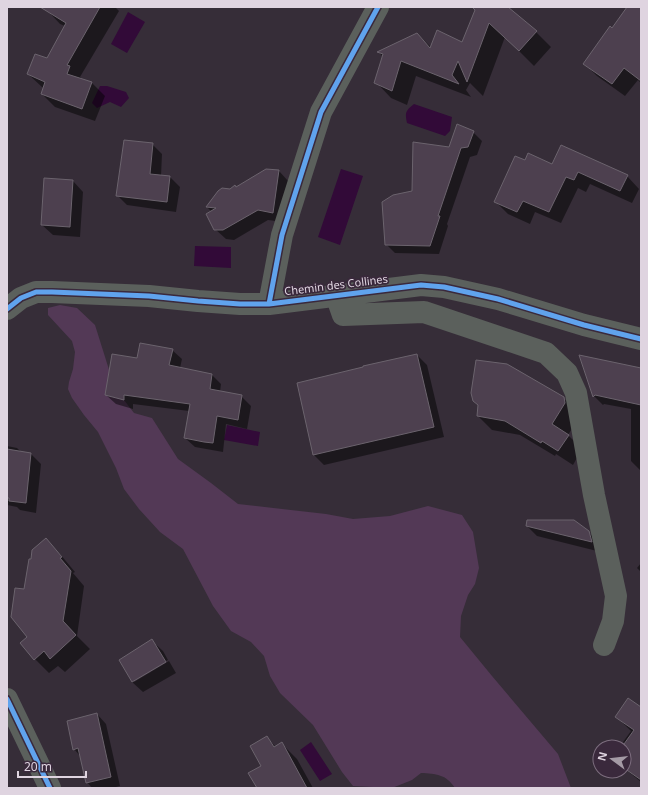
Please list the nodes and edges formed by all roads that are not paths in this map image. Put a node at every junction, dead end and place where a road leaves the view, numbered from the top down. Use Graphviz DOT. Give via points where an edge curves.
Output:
graph roads {
  1 [pos="378,7"];
  2 [pos="336,295"];
  3 [pos="269,304"];
  4 [pos="7,309"];
  5 [pos="641,339"];
  6 [pos="604,645"];
  7 [pos="7,699"];
  8 [pos="50,788"];
  1 -- 3 [label="street" via="321,112 282,234"];
  2 -- 3 [label="street, Chemin des Collines"];
  2 -- 5 [label="street, Chemin des Collines" via="421,285 444,287 498,299"];
  2 -- 6 [label="street" via="343,315 424,312 546,353 567,373 576,393 594,495 616,596 613,621"];
  3 -- 4 [label="street, Chemin des Collines" via="36,292 21,298"];
  7 -- 8 [label="street"];
}
